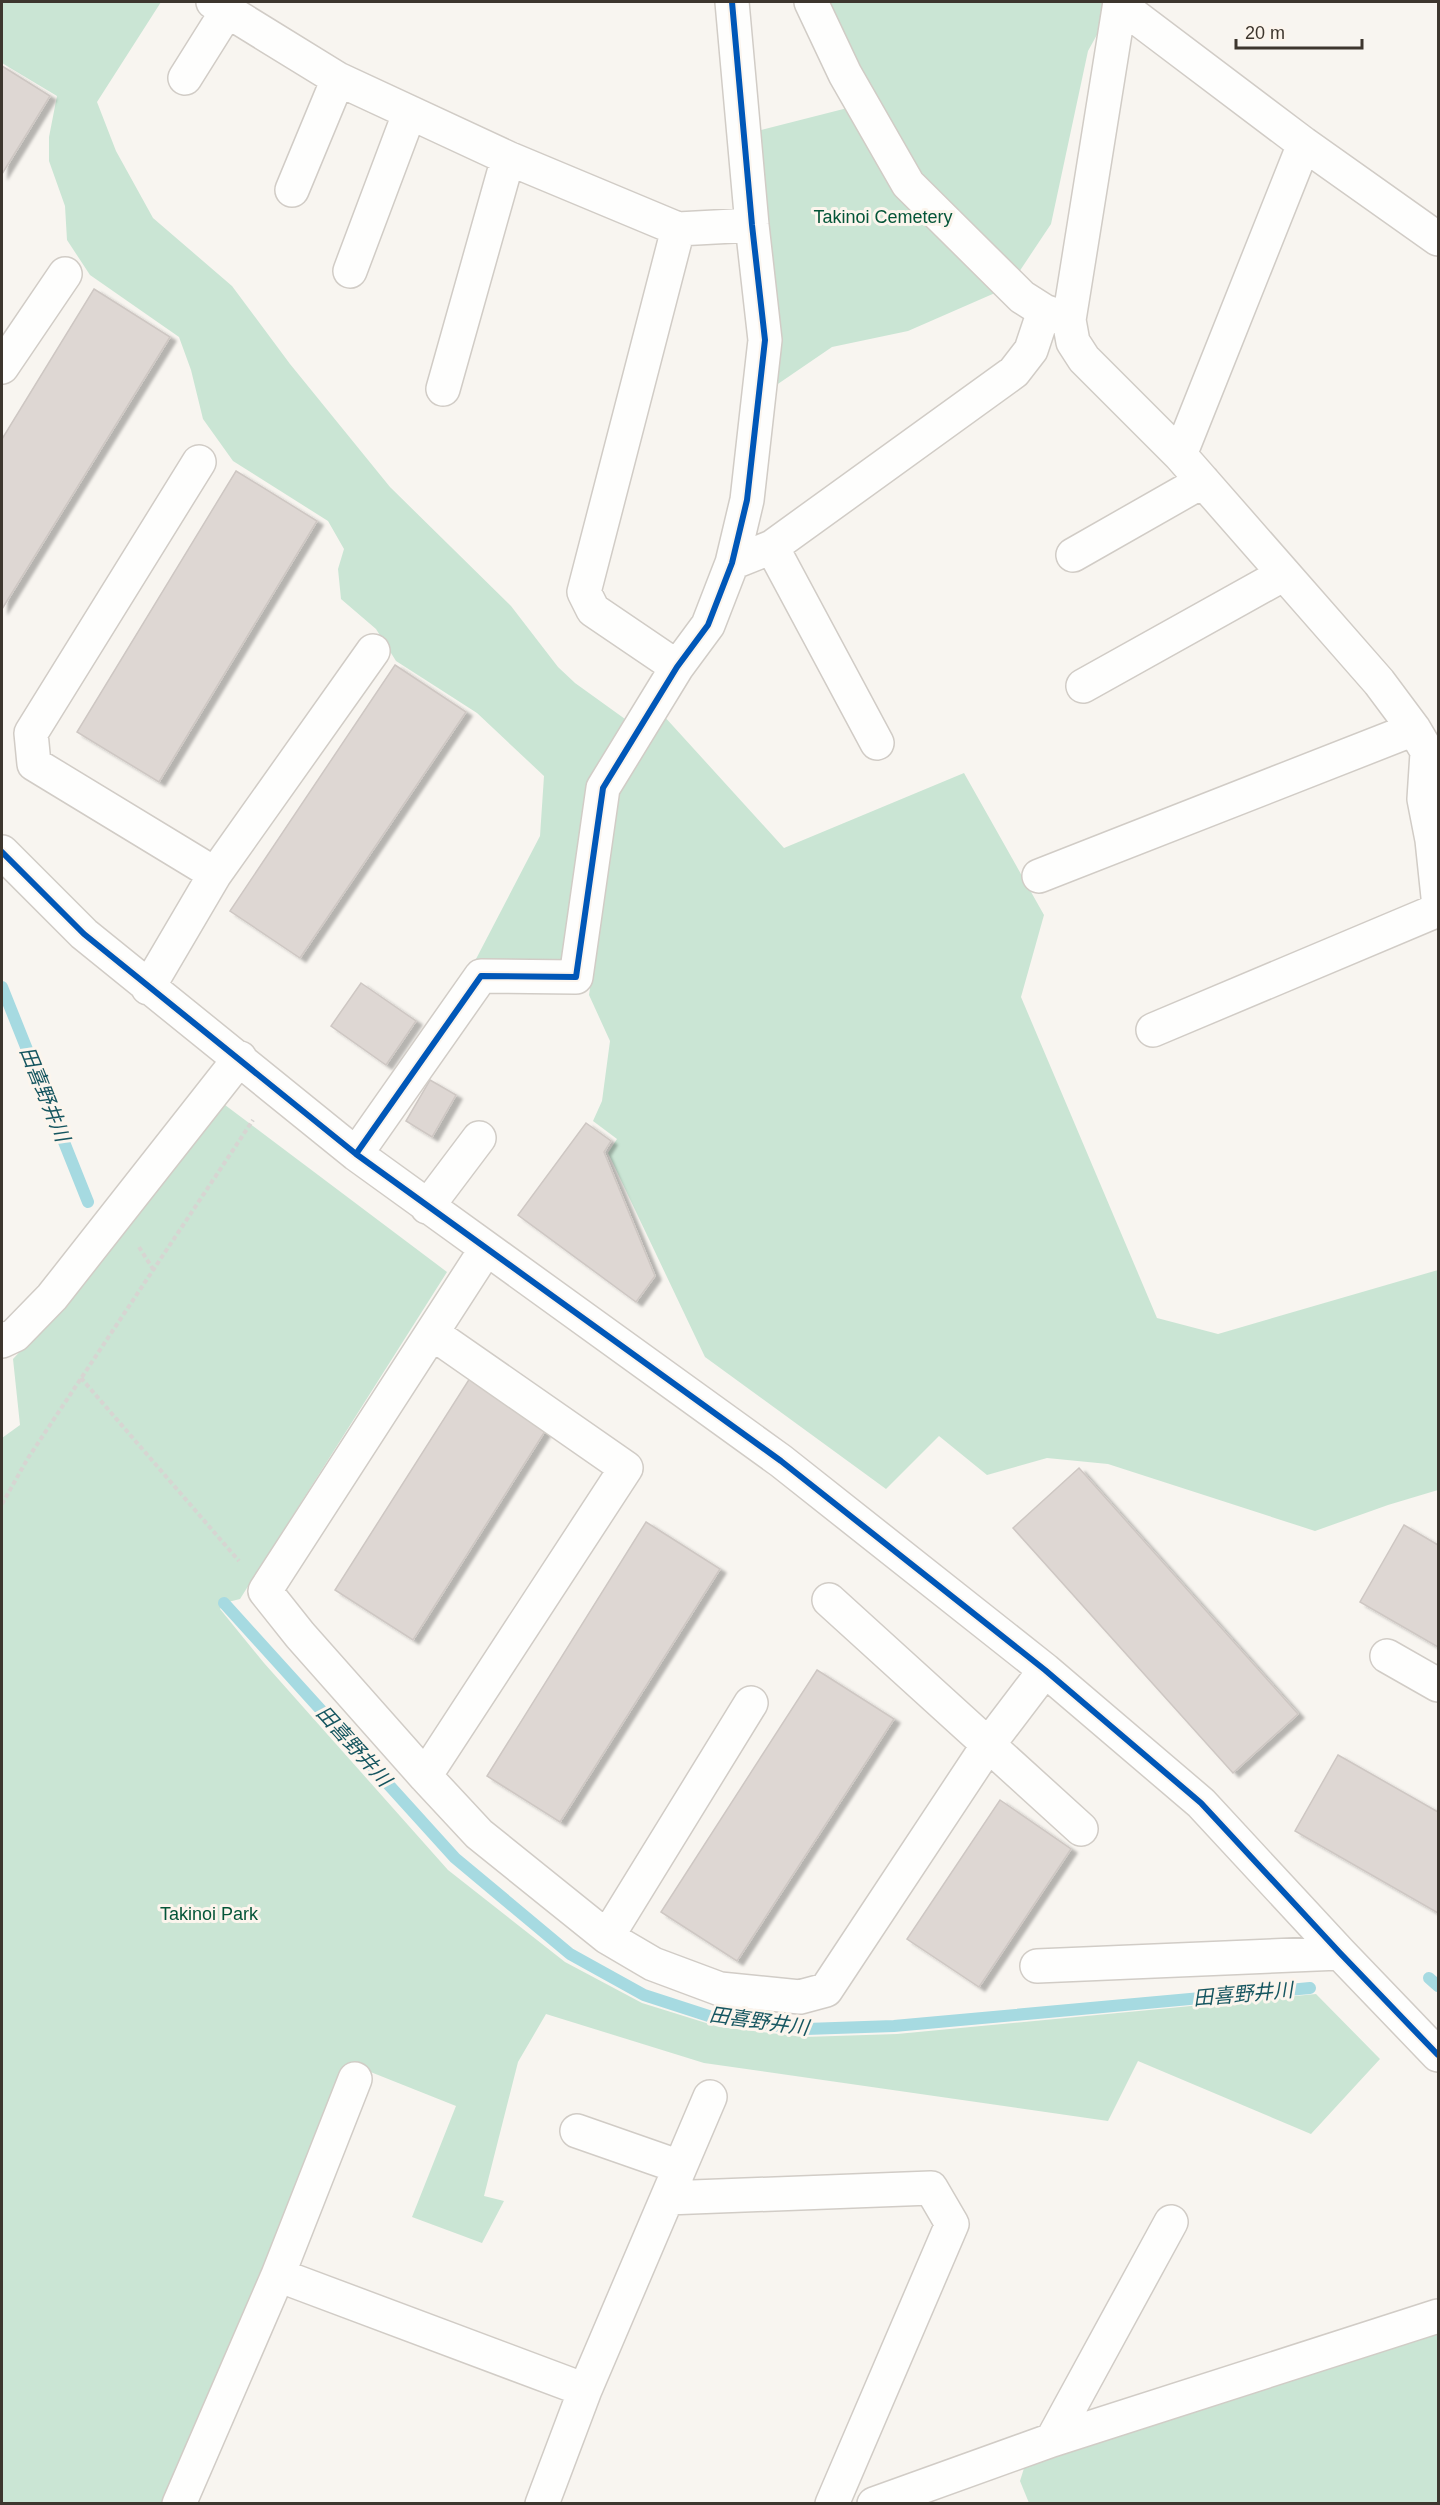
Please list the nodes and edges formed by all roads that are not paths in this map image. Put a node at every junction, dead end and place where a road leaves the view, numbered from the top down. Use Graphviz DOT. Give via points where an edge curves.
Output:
graph roads {
  1 [pos="732,2"];
  2 [pos="811,2"];
  3 [pos="1120,3"];
  4 [pos="220,6"];
  5 [pos="185,78"];
  6 [pos="338,79"];
  7 [pos="409,114"];
  8 [pos="1304,144"];
  9 [pos="508,158"];
  10 [pos="292,190"];
  11 [pos="752,225"];
  12 [pos="678,229"];
  13 [pos="1438,239"];
  14 [pos="350,271"];
  15 [pos="65,274"];
  16 [pos="1056,316"];
  17 [pos="2,367"];
  18 [pos="442,389"];
  19 [pos="1180,455"];
  20 [pos="199,462"];
  21 [pos="1203,481"];
  22 [pos="772,547"];
  23 [pos="1073,555"];
  24 [pos="732,563"];
  25 [pos="1284,574"];
  26 [pos="373,651"];
  27 [pos="676,667"];
  28 [pos="1083,686"];
  29 [pos="877,743"];
  30 [pos="1430,752"];
  31 [pos="2,852"];
  32 [pos="214,874"];
  33 [pos="1039,876"];
  34 [pos="1438,897"];
  35 [pos="1438,910"];
  36 [pos="148,988"];
  37 [pos="1153,1030"];
  38 [pos="240,1058"];
  39 [pos="479,1138"];
  40 [pos="356,1154"];
  41 [pos="428,1207"];
  42 [pos="486,1249"];
  43 [pos="432,1333"];
  44 [pos="2,1341"];
  45 [pos="829,1600"];
  46 [pos="1387,1656"];
  47 [pos="1045,1670"];
  48 [pos="1438,1685"];
  49 [pos="751,1703"];
  50 [pos="988,1745"];
  51 [pos="425,1776"];
  52 [pos="1081,1829"];
  53 [pos="607,1937"];
  54 [pos="1340,1953"];
  55 [pos="1037,1966"];
  56 [pos="1438,2055"];
  57 [pos="355,2079"];
  58 [pos="710,2097"];
  59 [pos="577,2131"];
  60 [pos="680,2167"];
  61 [pos="667,2198"];
  62 [pos="1171,2222"];
  63 [pos="278,2275"];
  64 [pos="1438,2316"];
  65 [pos="585,2390"];
  66 [pos="1052,2440"];
  67 [pos="179,2504"];
  68 [pos="542,2504"];
  69 [pos="832,2504"];
  70 [pos="874,2504"];
  1 -- 11 [label="street"];
  2 -- 16 [label="street" via="845,74 908,184 1022,297"];
  3 -- 8 [label="street"];
  3 -- 16 [label="street"];
  4 -- 5 [label="street"];
  4 -- 6 [label="street"];
  6 -- 7 [label="street"];
  6 -- 10 [label="street"];
  7 -- 9 [label="street"];
  7 -- 14 [label="street"];
  8 -- 13 [label="street"];
  8 -- 19 [label="street"];
  9 -- 12 [label="street"];
  9 -- 18 [label="street"];
  11 -- 12 [label="street"];
  11 -- 24 [label="street" via="765,340 747,500"];
  12 -- 27 [label="street" via="584,592 593,610"];
  15 -- 17 [label="street"];
  16 -- 19 [label="street" via="1084,359"];
  16 -- 22 [label="street" via="1014,372"];
  19 -- 21 [label="street"];
  20 -- 32 [label="street" via="31,733 34,764"];
  21 -- 23 [label="street"];
  21 -- 25 [label="street"];
  22 -- 24 [label="street"];
  22 -- 29 [label="street"];
  24 -- 27 [label="street" via="708,625"];
  25 -- 28 [label="street"];
  25 -- 30 [label="street" via="1379,682"];
  26 -- 32 [label="street"];
  27 -- 40 [label="street" via="603,788 576,977 481,976"];
  30 -- 33 [label="street"];
  30 -- 34 [label="street" via="1424,799"];
  31 -- 36 [label="street" via="84,934"];
  32 -- 36 [label="street"];
  35 -- 37 [label="street"];
  36 -- 38 [label="street"];
  38 -- 40 [label="street"];
  38 -- 44 [label="street" via="52,1297 15,1335"];
  39 -- 41 [label="street"];
  40 -- 41 [label="street"];
  41 -- 42 [label="street"];
  42 -- 43 [label="street"];
  42 -- 47 [label="street" via="781,1461"];
  43 -- 51 [label="street" via="265,1591"];
  43 -- 51 [label="street" via="626,1467"];
  45 -- 50 [label="street"];
  46 -- 48 [label="street"];
  47 -- 50 [label="street"];
  47 -- 54 [label="street" via="1202,1803"];
  49 -- 53 [label="street"];
  50 -- 52 [label="street"];
  50 -- 53 [label="street" via="826,1990 800,1997 720,1989 653,1964"];
  51 -- 53 [label="street" via="479,1834"];
  54 -- 55 [label="street"];
  54 -- 56 [label="street"];
  57 -- 63 [label="street"];
  58 -- 60 [label="street"];
  59 -- 60 [label="street"];
  60 -- 61 [label="street"];
  61 -- 65 [label="street"];
  61 -- 69 [label="street" via="931,2188 952,2224"];
  62 -- 66 [label="street"];
  63 -- 65 [label="street"];
  63 -- 67 [label="street"];
  64 -- 66 [label="street"];
  65 -- 68 [label="street"];
  66 -- 70 [label="street"];
}
